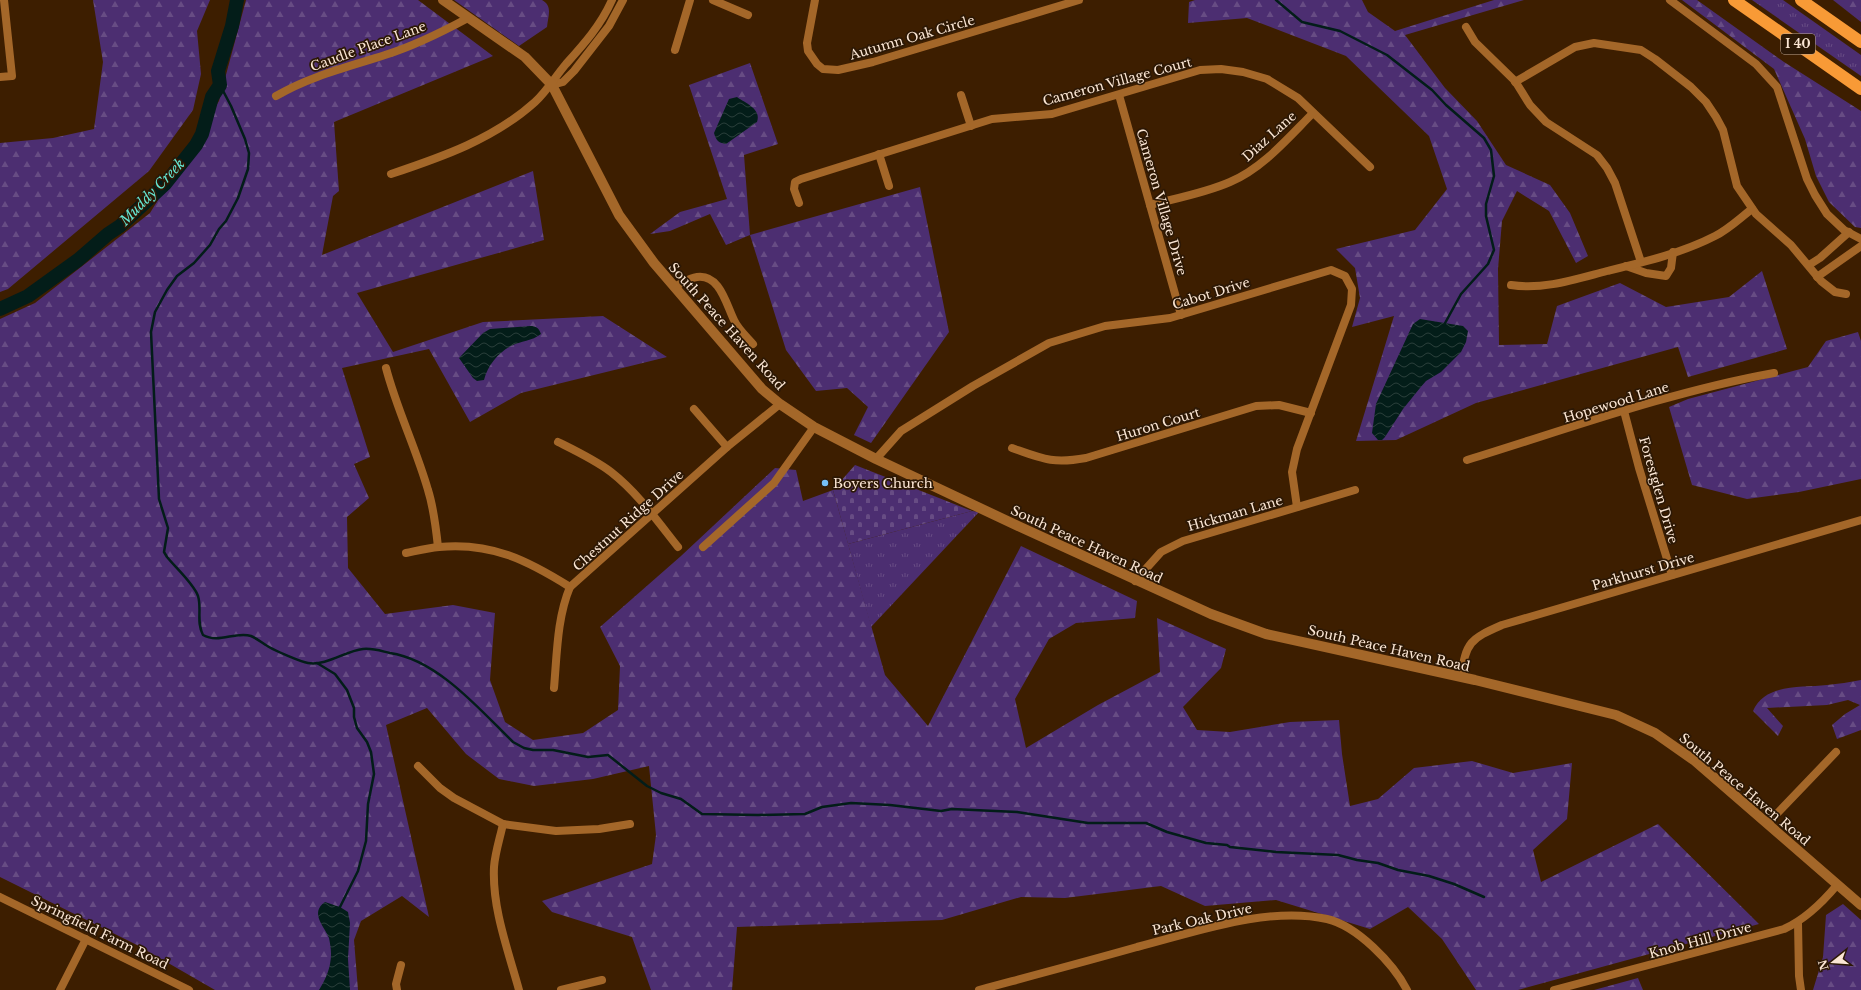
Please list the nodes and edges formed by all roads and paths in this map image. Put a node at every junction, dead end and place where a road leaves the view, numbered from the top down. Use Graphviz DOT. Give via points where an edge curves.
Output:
graph roads {
  1 [pos="4,0"];
  2 [pos="443,0"];
  3 [pos="690,0"];
  4 [pos="713,0"];
  5 [pos="815,0"];
  6 [pos="1079,0"];
  7 [pos="1670,0"];
  8 [pos="1734,0"];
  9 [pos="1801,0"];
  10 [pos="610,1"];
  11 [pos="621,4"];
  12 [pos="1051,4"];
  13 [pos="748,14"];
  14 [pos="468,18"];
  15 [pos="1466,27"];
  16 [pos="1861,42"];
  17 [pos="675,50"];
  18 [pos="0,77"];
  19 [pos="1515,82"];
  20 [pos="552,85"];
  21 [pos="1861,88"];
  22 [pos="961,95"];
  23 [pos="1119,95"];
  24 [pos="276,96"];
  25 [pos="1312,113"];
  26 [pos="971,126"];
  27 [pos="879,154"];
  28 [pos="1370,167"];
  29 [pos="391,174"];
  30 [pos="889,186"];
  31 [pos="799,203"];
  32 [pos="1150,204"];
  33 [pos="1752,209"];
  34 [pos="1848,232"];
  35 [pos="1861,239"];
  36 [pos="1861,246"];
  37 [pos="1673,252"];
  38 [pos="1641,262"];
  39 [pos="1809,265"];
  40 [pos="1626,266"];
  41 [pos="1817,277"];
  42 [pos="1511,285"];
  43 [pos="674,287"];
  44 [pos="1846,294"];
  45 [pos="1181,315"];
  46 [pos="753,344"];
  47 [pos="386,368"];
  48 [pos="1774,373"];
  49 [pos="780,404"];
  50 [pos="694,410"];
  51 [pos="1624,411"];
  52 [pos="1311,414"];
  53 [pos="814,427"];
  54 [pos="558,442"];
  55 [pos="727,447"];
  56 [pos="1012,448"];
  57 [pos="876,459"];
  58 [pos="1467,460"];
  59 [pos="1354,490"];
  60 [pos="1297,507"];
  61 [pos="652,514"];
  62 [pos="1861,520"];
  63 [pos="438,547"];
  64 [pos="678,547"];
  65 [pos="703,547"];
  66 [pos="406,554"];
  67 [pos="1672,575"];
  68 [pos="1135,581"];
  69 [pos="570,587"];
  70 [pos="1461,677"];
  71 [pos="554,688"];
  72 [pos="1836,752"];
  73 [pos="418,766"];
  74 [pos="1768,823"];
  75 [pos="503,824"];
  76 [pos="630,824"];
  77 [pos="1837,885"];
  78 [pos="0,897"];
  79 [pos="1861,905"];
  80 [pos="1798,922"];
  81 [pos="86,939"];
  82 [pos="401,965"];
  83 [pos="602,980"];
  84 [pos="60,990"];
  85 [pos="189,990"];
  86 [pos="397,990"];
  87 [pos="519,990"];
  88 [pos="561,990"];
  89 [pos="979,990"];
  90 [pos="1408,990"];
  91 [pos="1554,990"];
  92 [pos="1801,990"];
  1 -- 18 [label="street" via="12,76"];
  2 -- 14 [label="main road, South Peace Haven Road"];
  3 -- 17 [label="street"];
  4 -- 13 [label="street"];
  5 -- 12 [label="street, Autumn Oak Circle" via="807,43 808,51 824,69 838,70 874,62"];
  6 -- 12 [label="street, Autumn Oak Circle"];
  7 -- 34 [label="street" via="1756,64 1777,87 1806,179 1826,214"];
  8 -- 21 [label="highway, I 40"];
  9 -- 16 [label="highway"];
  10 -- 11 [label="street"];
  10 -- 20 [label="street" via="593,33 557,75"];
  11 -- 20 [label="street" via="609,26 574,72 563,82"];
  14 -- 20 [label="main road, South Peace Haven Road" via="525,57"];
  14 -- 24 [label="street, Caudle Place Lane" via="443,32 386,55 328,72"];
  15 -- 19 [label="street" via="1475,42"];
  19 -- 33 [label="street" via="1575,47 1594,43 1641,50 1692,86 1706,102 1723,130 1737,186"];
  19 -- 38 [label="street" via="1530,105 1546,122 1597,155 1607,168 1615,183"];
  20 -- 29 [label="street" via="522,113 477,141"];
  20 -- 43 [label="main road, South Peace Haven Road" via="620,215"];
  22 -- 26 [label="street"];
  23 -- 25 [label="street, Cameron Village Court" via="1181,74 1221,69 1267,79 1298,98"];
  23 -- 26 [label="street, Cameron Village Court" via="1052,114 1012,116"];
  23 -- 32 [label="street, Cameron Village Drive"];
  25 -- 28 [label="street, Cameron Village Court"];
  25 -- 32 [label="street, Diaz Lane" via="1273,153 1232,181 1213,189"];
  26 -- 27 [label="street, Cameron Village Court"];
  27 -- 30 [label="street"];
  27 -- 31 [label="street, Cameron Village Court" via="795,182 794,189"];
  32 -- 45 [label="street, Cameron Village Drive"];
  33 -- 37 [label="street" via="1717,235"];
  33 -- 39 [label="street"];
  34 -- 35 [label="street"];
  34 -- 39 [label="street"];
  36 -- 41 [label="street"];
  37 -- 38 [label="street"];
  37 -- 40 [label="street" via="1671,268 1666,276"];
  38 -- 40 [label="street"];
  39 -- 41 [label="street"];
  40 -- 42 [label="street" via="1549,285"];
  41 -- 44 [label="street" via="1835,292"];
  43 -- 46 [label="street" via="696,277 713,280 720,288 735,322"];
  43 -- 49 [label="main road, South Peace Haven Road" via="762,389"];
  45 -- 52 [label="street, Cabot Drive" via="1331,270 1345,276 1352,289 1351,305"];
  45 -- 57 [label="street, Cabot Drive" via="1105,326 1049,343 901,431"];
  47 -- 63 [label="street" via="429,490"];
  48 -- 51 [label="street, Hopewood Lane" via="1730,381"];
  49 -- 53 [label="main road, South Peace Haven Road"];
  49 -- 55 [label="street, Chestnut Ridge Drive"];
  50 -- 55 [label="street"];
  51 -- 58 [label="street, Hopewood Lane"];
  51 -- 67 [label="street, Forestglen Drive"];
  52 -- 56 [label="street, Huron Court" via="1279,405 1256,406 1067,462 1049,461"];
  52 -- 60 [label="street, Cabot Drive" via="1294,460 1293,485"];
  53 -- 57 [label="main road, South Peace Haven Road"];
  53 -- 65 [label="street" via="774,483"];
  54 -- 61 [label="street" via="597,462 612,473"];
  55 -- 61 [label="street, Chestnut Ridge Drive"];
  57 -- 68 [label="main road, South Peace Haven Road"];
  59 -- 60 [label="street, Hickman Lane"];
  60 -- 68 [label="street, Hickman Lane" via="1183,540 1161,552"];
  61 -- 64 [label="street"];
  61 -- 69 [label="street, Chestnut Ridge Drive"];
  62 -- 67 [label="street, Parkhurst Drive"];
  63 -- 66 [label="street"];
  63 -- 69 [label="street" via="478,549 512,556 538,567"];
  67 -- 70 [label="street, Parkhurst Drive" via="1502,624 1478,636 1467,649"];
  68 -- 70 [label="main road, South Peace Haven Road" via="1211,614 1266,634"];
  69 -- 71 [label="street, Chestnut Ridge Drive" via="561,618"];
  70 -- 74 [label="main road, South Peace Haven Road" via="1616,715 1655,732 1695,761"];
  72 -- 74 [label="street"];
  73 -- 75 [label="street" via="454,798"];
  74 -- 77 [label="main road, South Peace Haven Road"];
  75 -- 76 [label="street" via="556,831 592,830"];
  75 -- 87 [label="street" via="494,867 495,888 498,914"];
  77 -- 79 [label="main road, South Peace Haven Road"];
  77 -- 80 [label="street, Knob Hill Drive" via="1808,916"];
  78 -- 81 [label="street, Springfield Farm Road"];
  80 -- 91 [label="street, Knob Hill Drive" via="1784,929 1740,942"];
  80 -- 92 [label="street"];
  81 -- 84 [label="street"];
  81 -- 85 [label="street, Springfield Farm Road"];
  82 -- 86 [label="street"];
  83 -- 88 [label="street"];
  89 -- 90 [label="street, Park Oak Drive" via="1216,926 1273,916 1301,915 1329,920 1367,941 1395,970"];
}
